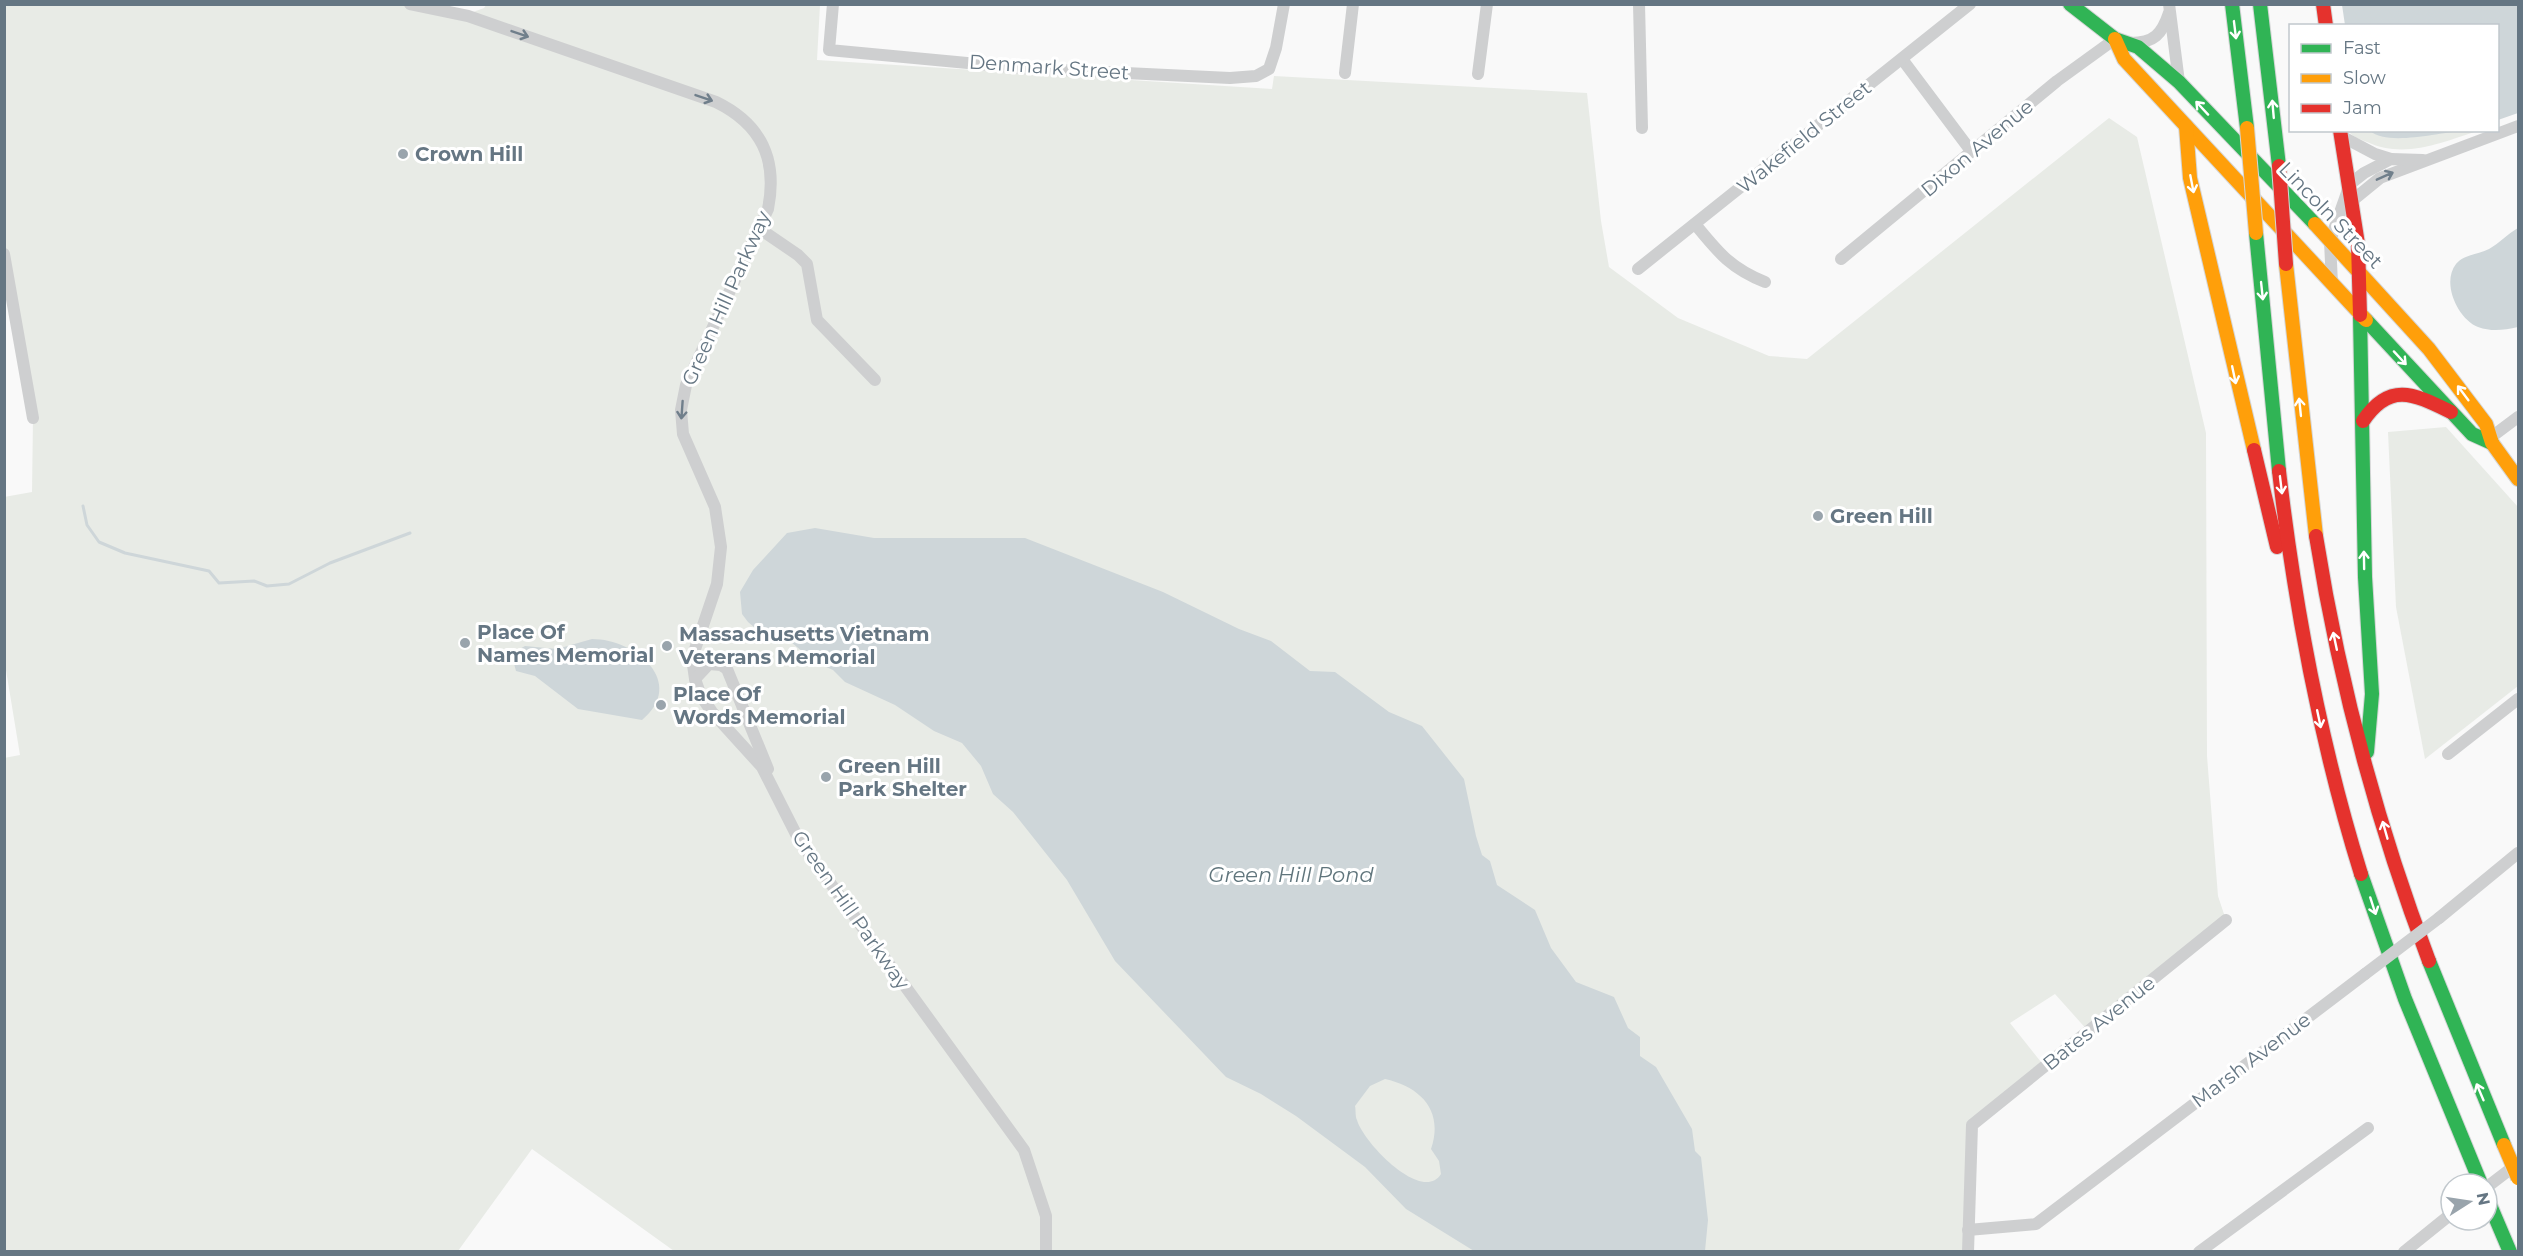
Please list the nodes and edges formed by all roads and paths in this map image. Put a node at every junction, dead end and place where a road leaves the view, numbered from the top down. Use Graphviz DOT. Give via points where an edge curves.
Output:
graph roads {
  1 [pos="410,4"];
  2 [pos="455,4"];
  3 [pos="833,4"];
  4 [pos="1284,4"];
  5 [pos="1353,4"];
  6 [pos="1486,4"];
  7 [pos="1639,4"];
  8 [pos="1970,4"];
  9 [pos="2070,4"];
  10 [pos="2232,4"];
  11 [pos="2260,4"];
  12 [pos="2323,4"];
  13 [pos="2169,8"];
  14 [pos="465,15"];
  15 [pos="2326,24"];
  16 [pos="2121,41"];
  17 [pos="1902,59"];
  18 [pos="1345,73"];
  19 [pos="1478,74"];
  20 [pos="2179,82"];
  21 [pos="2186,126"];
  22 [pos="2518,126"];
  23 [pos="1642,128"];
  24 [pos="2341,133"];
  25 [pos="1971,151"];
  26 [pos="2391,159"];
  27 [pos="2423,160"];
  28 [pos="2350,184"];
  29 [pos="2353,200"];
  30 [pos="1695,224"];
  31 [pos="760,229"];
  32 [pos="2330,241"];
  33 [pos="4,254"];
  34 [pos="1840,259"];
  35 [pos="1638,269"];
  36 [pos="2360,272"];
  37 [pos="1765,282"];
  38 [pos="2332,285"];
  39 [pos="2360,315"];
  40 [pos="875,380"];
  41 [pos="2451,412"];
  42 [pos="2518,417"];
  43 [pos="33,418"];
  44 [pos="2363,421"];
  45 [pos="2491,440"];
  46 [pos="2516,472"];
  47 [pos="694,679"];
  48 [pos="2310,679"];
  49 [pos="2518,699"];
  50 [pos="2448,754"];
  51 [pos="2366,765"];
  52 [pos="776,793"];
  53 [pos="2518,853"];
  54 [pos="2226,920"];
  55 [pos="2368,1128"];
  56 [pos="2518,1163"];
  57 [pos="2475,1172"];
  58 [pos="2499,1178"];
  59 [pos="2518,1178"];
  60 [pos="2439,1223"];
  61 [pos="2499,1226"];
  62 [pos="1968,1230"];
  63 [pos="1046,1251"];
  64 [pos="1968,1251"];
  65 [pos="2199,1251"];
  66 [pos="2404,1251"];
  67 [pos="2510,1251"];
  1 -- 14 [label="street"];
  2 -- 14 [label="street, Green Hill Parkway"];
  3 -- 4 [label="street, Denmark Street" via="829,50 1096,73 1230,78 1250,77 1267,70 1276,48"];
  5 -- 18 [label="street"];
  6 -- 19 [label="street"];
  7 -- 23 [label="street"];
  8 -- 17 [label="street, Wakefield Street"];
  9 -- 16 [label="main road, Lincoln Street"];
  10 -- 48 [label="main road, one-way, bridge" via="2281,486"];
  51 -- 11 [label="main road, one-way, bridge" via="2319,558 2303,441 2279,166"];
  12 -- 15 [label="main road"];
  13 -- 16 [label="street" via="2164,28 2154,39"];
  13 -- 20 [label="street"];
  14 -- 31 [label="street, Green Hill Parkway, one-way" via="738,113 761,141 770,167 771,194"];
  16 -- 20 [label="main road, Lincoln Street" via="2138,47"];
  16 -- 21 [label="main road, Lincoln Street" via="2124,59"];
  16 -- 25 [label="street, Dixon Avenue" via="2057,81"];
  17 -- 25 [label="street"];
  17 -- 30 [label="street, Wakefield Street"];
  20 -- 21 [label="main road"];
  32 -- 20 [label="main road, Lincoln Street, one-way"];
  21 -- 38 [label="main road, Lincoln Street"];
  21 -- 48 [label="main road, one-way" via="2190,178 2238,395"];
  22 -- 27 [label="street"];
  24 -- 26 [label="street" via="2358,147"];
  24 -- 28 [label="main road"];
  25 -- 34 [label="street, Dixon Avenue"];
  26 -- 27 [label="street"];
  26 -- 28 [label="street"];
  29 -- 27 [label="street, one-way" via="2380,178"];
  28 -- 29 [label="main road"];
  28 -- 32 [label="street"];
  29 -- 36 [label="main road"];
  30 -- 35 [label="street, Wakefield Street"];
  30 -- 37 [label="street" via="1726,261"];
  31 -- 40 [label="street" via="807,264 817,320"];
  31 -- 47 [label="street, Green Hill Parkway, one-way" via="686,385 681,406 685,443 715,507 720,547 717,584 692,658"];
  32 -- 36 [label="main road, Lincoln Street"];
  32 -- 38 [label="street"];
  33 -- 43 [label="street"];
  36 -- 39 [label="main road"];
  45 -- 36 [label="main road, Lincoln Street, one-way" via="2486,424 2429,349"];
  38 -- 39 [label="main road, Lincoln Street"];
  39 -- 41 [label="main road, Lincoln Street, one-way"];
  39 -- 44 [label="main road"];
  41 -- 44 [label="main road" via="2418,397 2396,394 2373,404"];
  41 -- 45 [label="main road, Lincoln Street" via="2472,434"];
  42 -- 45 [label="street"];
  51 -- 44 [label="main road, one-way" via="2372,694 2365,577"];
  45 -- 46 [label="main road, Lincoln Street"];
  47 -- 52 [label="street, Green Hill Parkway" via="712,712 755,758"];
  47 -- 52 [label="street" via="709,664 727,669"];
  48 -- 57 [label="main road, one-way" via="2325,745 2383,936 2443,1098"];
  49 -- 50 [label="street"];
  59 -- 51 [label="main road, one-way, bridge" via="2455,1032 2412,915"];
  52 -- 63 [label="street, Green Hill Parkway" via="799,840 1024,1150 1046,1216"];
  53 -- 62 [label="street, Marsh Avenue, bridge" via="2439,918 2036,1224"];
  54 -- 62 [label="street, Bates Avenue" via="1972,1125"];
  55 -- 65 [label="street"];
  56 -- 58 [label="street"];
  60 -- 66 [label="street"];
  61 -- 67 [label="main road"];
  62 -- 64 [label="street"];
}
